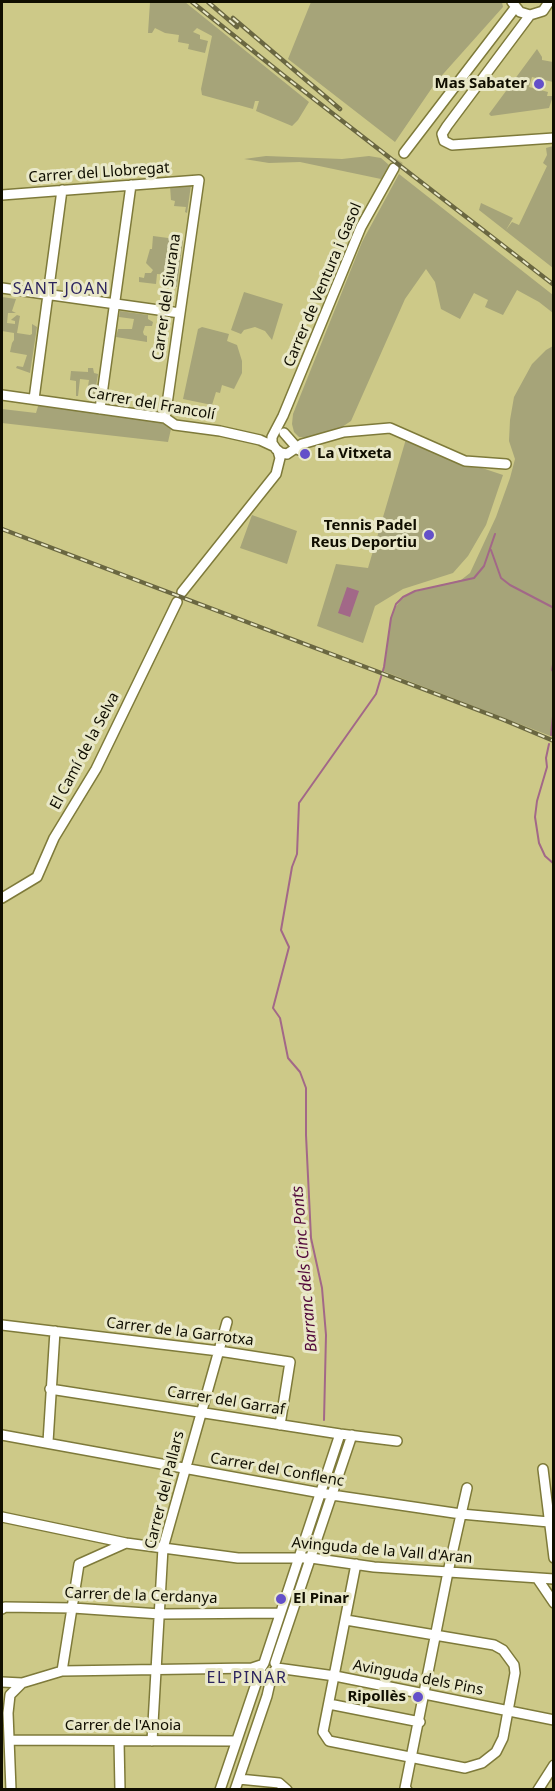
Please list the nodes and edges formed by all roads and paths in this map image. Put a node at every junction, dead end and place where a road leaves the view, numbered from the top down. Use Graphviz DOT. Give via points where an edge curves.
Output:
graph roads {
  1 [pos="513,5"];
  2 [pos="550,5"];
  3 [pos="530,15"];
  4 [pos="554,138"];
  5 [pos="404,153"];
  6 [pos="394,168"];
  7 [pos="199,180"];
  8 [pos="131,185"];
  9 [pos="62,190"];
  10 [pos="2,195"];
  11 [pos="2,288"];
  12 [pos="48,294"];
  13 [pos="115,303"];
  14 [pos="180,313"];
  15 [pos="2,394"];
  16 [pos="34,399"];
  17 [pos="100,409"];
  18 [pos="165,418"];
  19 [pos="288,445"];
  20 [pos="506,464"];
  21 [pos="182,592"];
  22 [pos="177,602"];
  23 [pos="2,898"];
  24 [pos="227,1322"];
  25 [pos="2,1325"];
  26 [pos="55,1331"];
  27 [pos="219,1351"];
  28 [pos="50,1389"];
  29 [pos="200,1412"];
  30 [pos="280,1425"];
  31 [pos="340,1434"];
  32 [pos="2,1435"];
  33 [pos="352,1436"];
  34 [pos="397,1440"];
  35 [pos="48,1443"];
  36 [pos="184,1469"];
  37 [pos="543,1469"];
  38 [pos="467,1488"];
  39 [pos="320,1493"];
  40 [pos="332,1495"];
  41 [pos="461,1514"];
  42 [pos="2,1517"];
  43 [pos="549,1522"];
  44 [pos="126,1543"];
  45 [pos="163,1548"];
  46 [pos="298,1558"];
  47 [pos="311,1558"];
  48 [pos="554,1558"];
  49 [pos="356,1564"];
  50 [pos="448,1572"];
  51 [pos="537,1578"];
  52 [pos="552,1581"];
  53 [pos="554,1603"];
  54 [pos="73,1608"];
  55 [pos="2,1609"];
  56 [pos="280,1613"];
  57 [pos="160,1614"];
  58 [pos="346,1620"];
  59 [pos="437,1636"];
  60 [pos="259,1668"];
  61 [pos="275,1668"];
  62 [pos="156,1669"];
  63 [pos="62,1671"];
  64 [pos="335,1676"];
  65 [pos="2,1682"];
  66 [pos="22,1683"];
  67 [pos="425,1694"];
  68 [pos="329,1704"];
  69 [pos="508,1711"];
  70 [pos="554,1720"];
  71 [pos="420,1722"];
  72 [pos="9,1740"];
  73 [pos="119,1741"];
  74 [pos="152,1741"];
  75 [pos="237,1741"];
  76 [pos="412,1758"];
  77 [pos="554,1765"];
  78 [pos="239,1779"];
  79 [pos="11,1790"];
  80 [pos="120,1790"];
  81 [pos="220,1790"];
  82 [pos="235,1790"];
  83 [pos="287,1790"];
  84 [pos="407,1790"];
  85 [pos="538,1790"];
  1 -- 3 [label="street"];
  1 -- 5 [label="street"];
  2 -- 3 [label="street"];
  3 -- 4 [label="street" via="442,134 444,141 452,145"];
  6 -- 19 [label="street, Carrer de Ventura i Gasol" via="361,227 283,416"];
  7 -- 8 [label="street, Carrer del Llobregat"];
  7 -- 14 [label="street, Carrer del Siurana"];
  8 -- 9 [label="street, Carrer del Llobregat"];
  8 -- 13 [label="street"];
  9 -- 10 [label="street, Carrer del Llobregat"];
  9 -- 12 [label="street"];
  11 -- 12 [label="street"];
  12 -- 13 [label="street"];
  12 -- 16 [label="street"];
  13 -- 14 [label="street"];
  13 -- 17 [label="street"];
  14 -- 18 [label="street, Carrer del Siurana"];
  15 -- 16 [label="street, Carrer del Francolí"];
  16 -- 17 [label="street, Carrer del Francolí"];
  17 -- 18 [label="street, Carrer del Francolí"];
  18 -- 19 [label="street, Carrer del Francolí" via="175,425"];
  19 -- 20 [label="street" via="344,432 390,428 465,461"];
  19 -- 21 [label="street, Carrer de Ventura i Gasol" via="276,474"];
  22 -- 23 [label="street, El Camí de la Selva" via="96,769 54,838 37,877"];
  24 -- 27 [label="street, Carrer del Pallars"];
  25 -- 26 [label="street, Carrer de la Garrotxa"];
  26 -- 27 [label="street, Carrer de la Garrotxa"];
  26 -- 28 [label="street"];
  27 -- 29 [label="street, Carrer del Pallars"];
  27 -- 30 [label="street, Carrer de la Garrotxa" via="290,1362"];
  28 -- 29 [label="street, Carrer del Garraf"];
  28 -- 35 [label="street"];
  29 -- 30 [label="street, Carrer del Garraf"];
  29 -- 36 [label="street, Carrer del Pallars"];
  30 -- 31 [label="street, Carrer del Garraf"];
  31 -- 33 [label="street, Carrer del Garraf"];
  31 -- 39 [label="street"];
  32 -- 35 [label="street, Carrer del Conflenc"];
  33 -- 34 [label="street, Carrer del Garraf"];
  33 -- 40 [label="street"];
  35 -- 36 [label="street, Carrer del Conflenc"];
  36 -- 39 [label="street, Carrer del Conflenc"];
  36 -- 45 [label="street, Carrer del Pallars"];
  37 -- 43 [label="street"];
  38 -- 41 [label="street"];
  39 -- 40 [label="street, Carrer del Conflenc"];
  39 -- 46 [label="street"];
  40 -- 41 [label="street, Carrer del Conflenc"];
  40 -- 47 [label="street"];
  41 -- 43 [label="street, Carrer del Conflenc"];
  41 -- 50 [label="street"];
  42 -- 44 [label="street, Avinguda de la Vall d'Aran"];
  43 -- 48 [label="street"];
  44 -- 45 [label="street, Avinguda de la Vall d'Aran"];
  44 -- 54 [label="street" via="79,1564"];
  45 -- 46 [label="street, Avinguda de la Vall d'Aran" via="238,1558"];
  45 -- 57 [label="street, Carrer del Pallars"];
  46 -- 47 [label="street, Avinguda de la Vall d'Aran"];
  46 -- 56 [label="street"];
  47 -- 49 [label="street, Avinguda de la Vall d'Aran"];
  47 -- 61 [label="street"];
  49 -- 50 [label="street, Avinguda de la Vall d'Aran"];
  49 -- 58 [label="street"];
  50 -- 51 [label="street, Avinguda de la Vall d'Aran"];
  50 -- 59 [label="street"];
  51 -- 52 [label="street, Avinguda de la Vall d'Aran"];
  51 -- 53 [label="street"];
  54 -- 55 [label="street, Carrer de la Cerdanya"];
  54 -- 57 [label="street, Carrer de la Cerdanya"];
  54 -- 63 [label="street"];
  56 -- 57 [label="street, Carrer de la Cerdanya"];
  56 -- 60 [label="street"];
  57 -- 62 [label="street, Carrer del Pallars"];
  58 -- 59 [label="street"];
  58 -- 64 [label="street"];
  59 -- 67 [label="street"];
  59 -- 69 [label="street" via="494,1645 509,1657 515,1673"];
  60 -- 61 [label="street, Avinguda dels Pins" via="267,1676"];
  60 -- 62 [label="street"];
  60 -- 75 [label="street"];
  61 -- 64 [label="street, Avinguda dels Pins"];
  61 -- 78 [label="street"];
  62 -- 63 [label="street"];
  62 -- 74 [label="street, Carrer del Pallars"];
  63 -- 66 [label="street"];
  64 -- 67 [label="street, Avinguda dels Pins"];
  64 -- 68 [label="street"];
  65 -- 66 [label="street"];
  66 -- 72 [label="street" via="10,1695"];
  67 -- 69 [label="street, Avinguda dels Pins"];
  67 -- 71 [label="street"];
  68 -- 71 [label="street"];
  68 -- 76 [label="street" via="323,1732 329,1742"];
  69 -- 70 [label="street, Avinguda dels Pins"];
  69 -- 76 [label="street" via="500,1745 482,1763 465,1768"];
  71 -- 76 [label="street"];
  72 -- 73 [label="street, Carrer de l'Anoia"];
  72 -- 79 [label="street"];
  73 -- 74 [label="street, Carrer de l'Anoia"];
  73 -- 80 [label="street"];
  74 -- 75 [label="street, Carrer de l'Anoia"];
  75 -- 81 [label="street"];
  76 -- 84 [label="street"];
  77 -- 85 [label="street"];
  78 -- 82 [label="street"];
  78 -- 83 [label="street" via="279,1783"];
}
